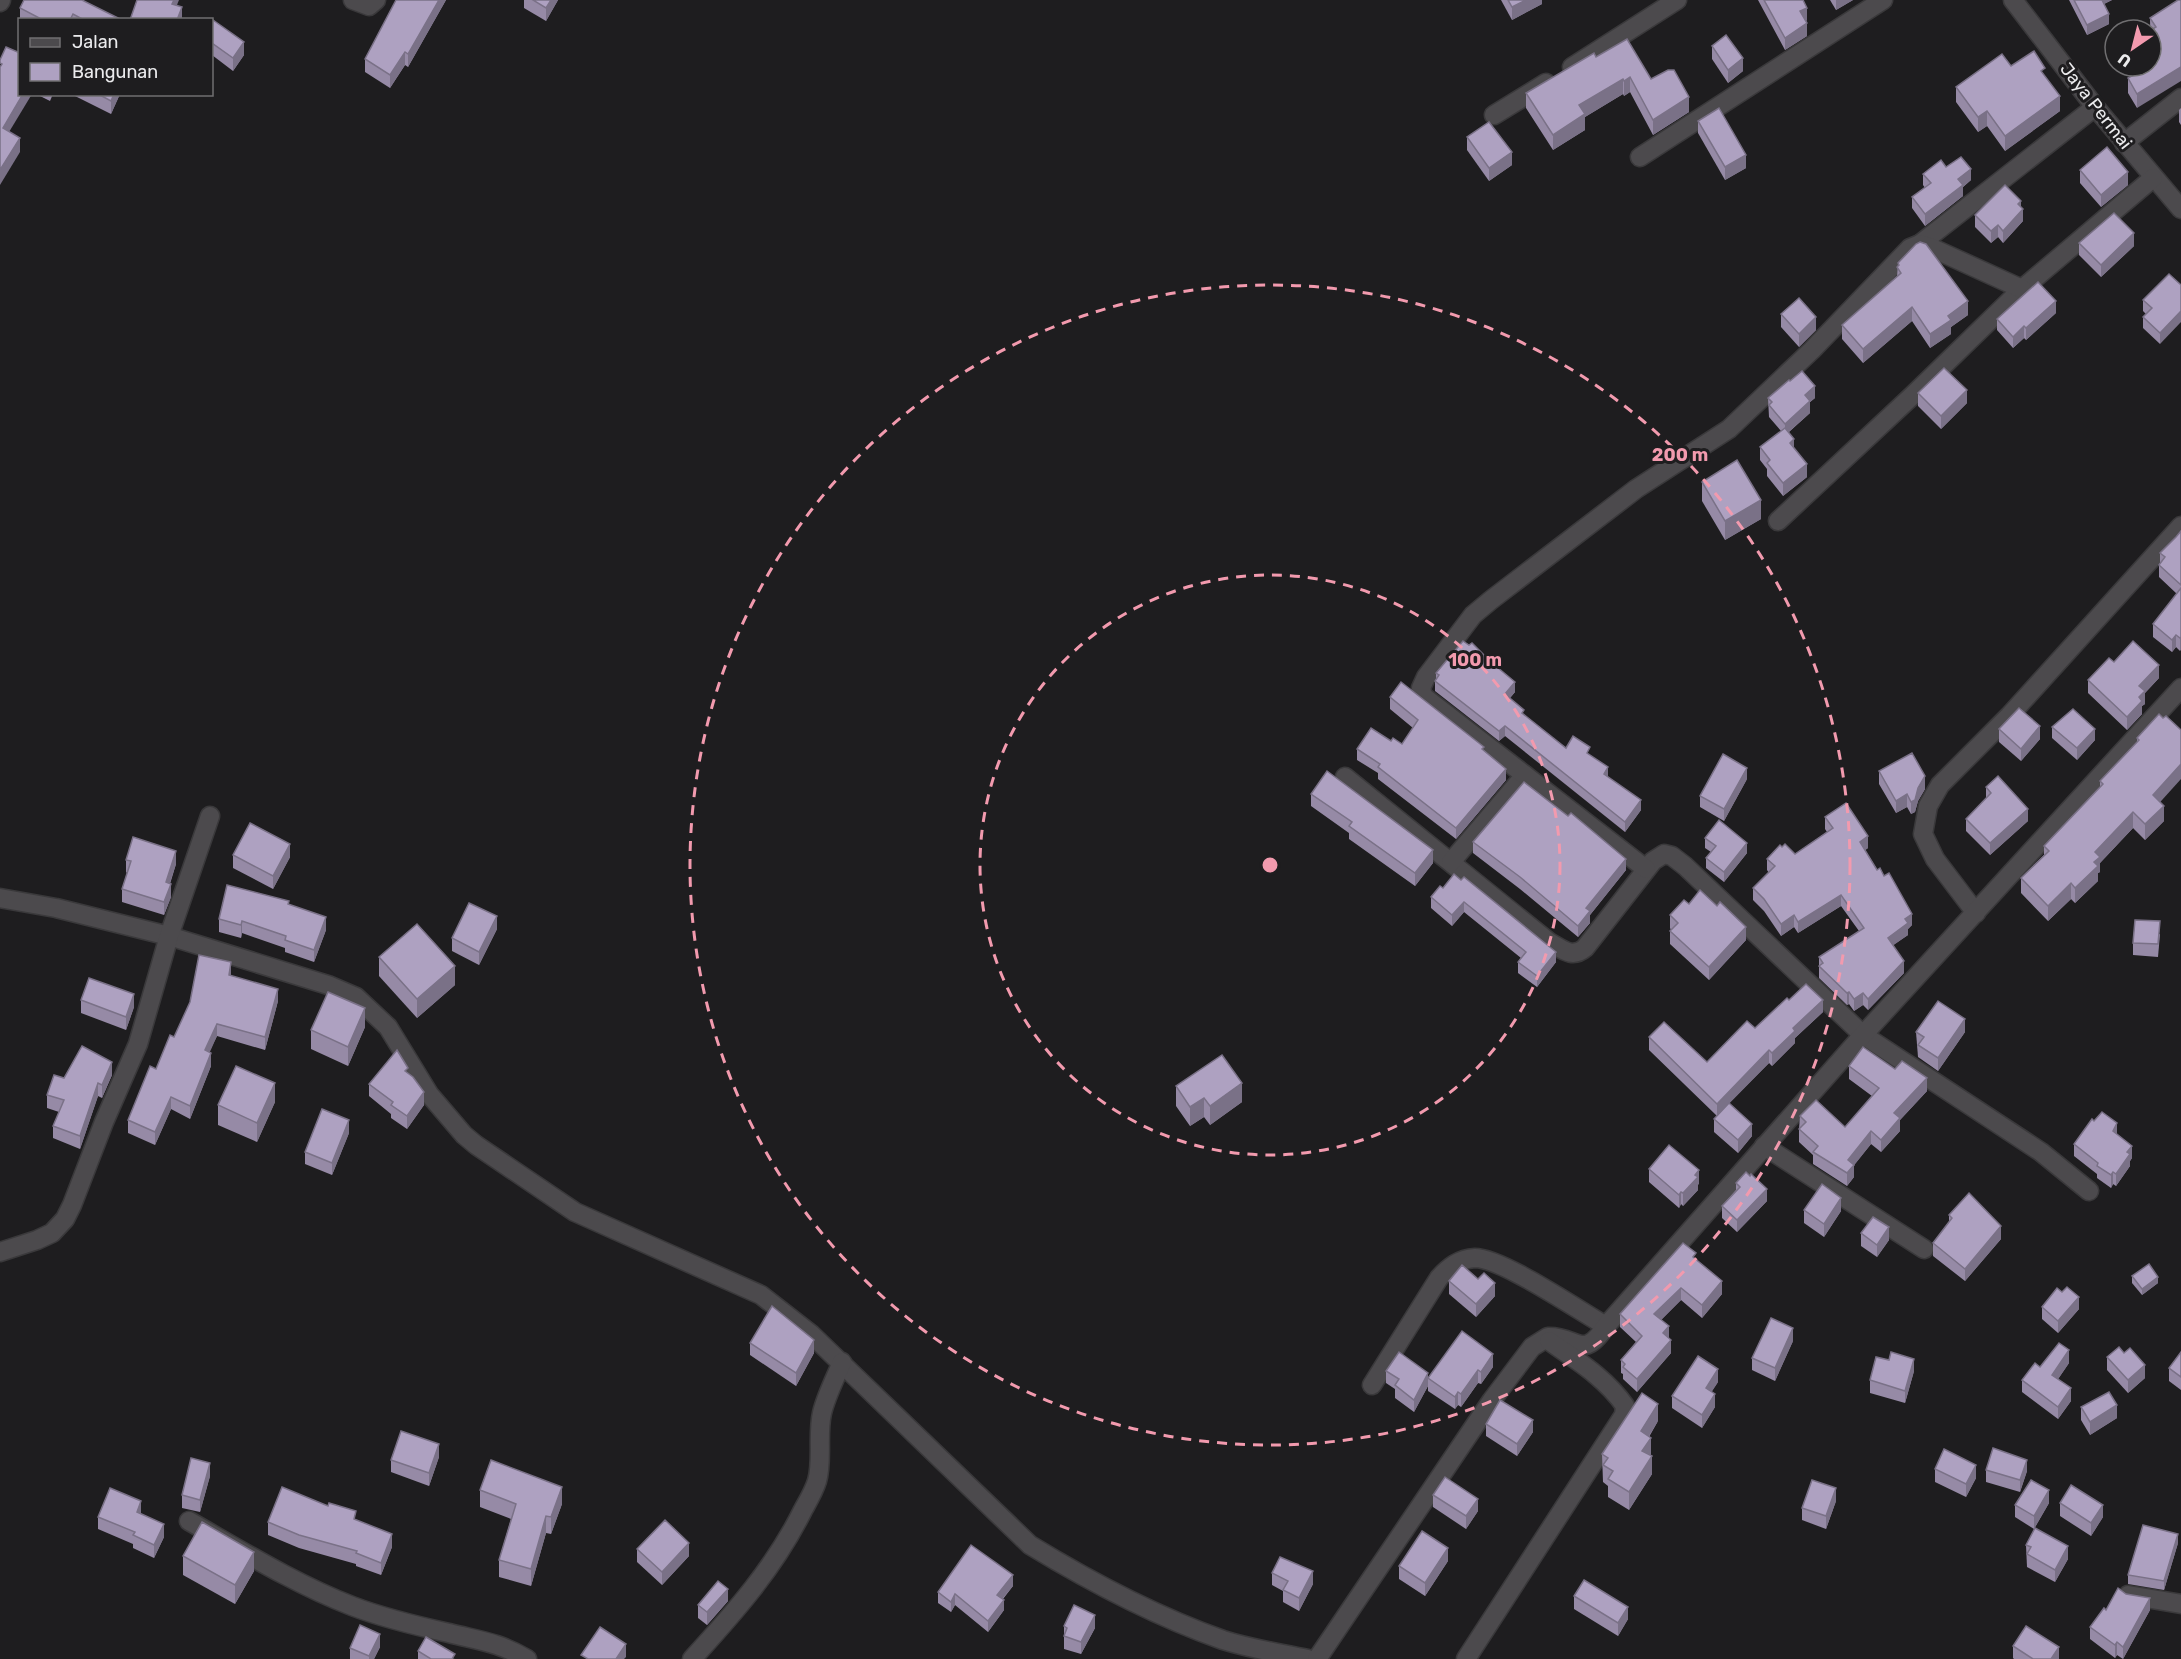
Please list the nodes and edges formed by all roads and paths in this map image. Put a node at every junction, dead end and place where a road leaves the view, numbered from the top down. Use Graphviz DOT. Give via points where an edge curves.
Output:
graph roads {
  1 [pos="353,0"];
  2 [pos="376,0"];
  3 [pos="1677,0"];
  4 [pos="1883,0"];
  5 [pos="2014,0"];
  6 [pos="2181,98"];
  7 [pos="2095,107"];
  8 [pos="1494,115"];
  9 [pos="2124,143"];
  10 [pos="1640,157"];
  11 [pos="2153,178"];
  12 [pos="2181,209"];
  13 [pos="1920,244"];
  14 [pos="2022,289"];
  15 [pos="1778,521"];
  16 [pos="2181,526"];
  17 [pos="2181,688"];
  18 [pos="1525,776"];
  19 [pos="1345,777"];
  20 [pos="210,816"];
  21 [pos="1451,862"];
  22 [pos="1646,869"];
  23 [pos="0,898"];
  24 [pos="1972,916"];
  25 [pos="169,936"];
  26 [pos="1863,1035"];
  27 [pos="1764,1146"];
  28 [pos="2089,1191"];
  29 [pos="1924,1249"];
  30 [pos="0,1252"];
  31 [pos="1606,1326"];
  32 [pos="1544,1338"];
  33 [pos="842,1362"];
  34 [pos="1372,1385"];
  35 [pos="189,1521"];
  36 [pos="2128,1595"];
  37 [pos="2181,1605"];
  38 [pos="527,1659"];
  39 [pos="692,1659"];
  40 [pos="1308,1659"];
  41 [pos="1317,1659"];
  42 [pos="1466,1659"];
  1 -- 2 [label="street" via="369,6"];
  3 -- 8 [label="street"];
  4 -- 10 [label="street"];
  5 -- 7 [label="street, Jaya Permai"];
  6 -- 9 [label="street"];
  7 -- 9 [label="street, Jaya Permai"];
  7 -- 13 [label="street"];
  9 -- 11 [label="street, Jaya Permai"];
  11 -- 12 [label="street, Jaya Permai"];
  11 -- 14 [label="street"];
  13 -- 14 [label="street"];
  13 -- 18 [label="street" via="1910,248 1729,429 1636,489 1473,615 1426,677 1421,688 1424,696"];
  14 -- 15 [label="street"];
  16 -- 24 [label="street" via="2009,716 1940,785 1928,806 1923,834"];
  17 -- 24 [label="street"];
  18 -- 21 [label="street"];
  18 -- 22 [label="street"];
  19 -- 21 [label="street"];
  20 -- 25 [label="street"];
  21 -- 22 [label="street" via="1570,954 1585,948"];
  22 -- 26 [label="street" via="1664,854 1672,856"];
  23 -- 25 [label="street"];
  24 -- 26 [label="street"];
  25 -- 30 [label="street" via="138,1044 65,1220 52,1233"];
  25 -- 33 [label="street" via="328,985 356,998 388,1027 429,1094 476,1145 575,1212 761,1295"];
  26 -- 27 [label="street"];
  26 -- 28 [label="street" via="2041,1152"];
  27 -- 29 [label="street"];
  27 -- 31 [label="street"];
  31 -- 32 [label="street" via="1589,1345"];
  31 -- 34 [label="street" via="1505,1268 1476,1258 1462,1260 1439,1278"];
  32 -- 41 [label="street" via="1532,1347 1492,1400"];
  32 -- 42 [label="street" via="1616,1393 1625,1406 1624,1415"];
  33 -- 39 [label="street" via="822,1412 819,1475 808,1500 783,1548 750,1593"];
  33 -- 40 [label="street" via="1030,1545 1139,1604 1222,1639"];
  35 -- 38 [label="street" via="268,1566 353,1606 483,1639"];
  36 -- 37 [label="street"];
}
